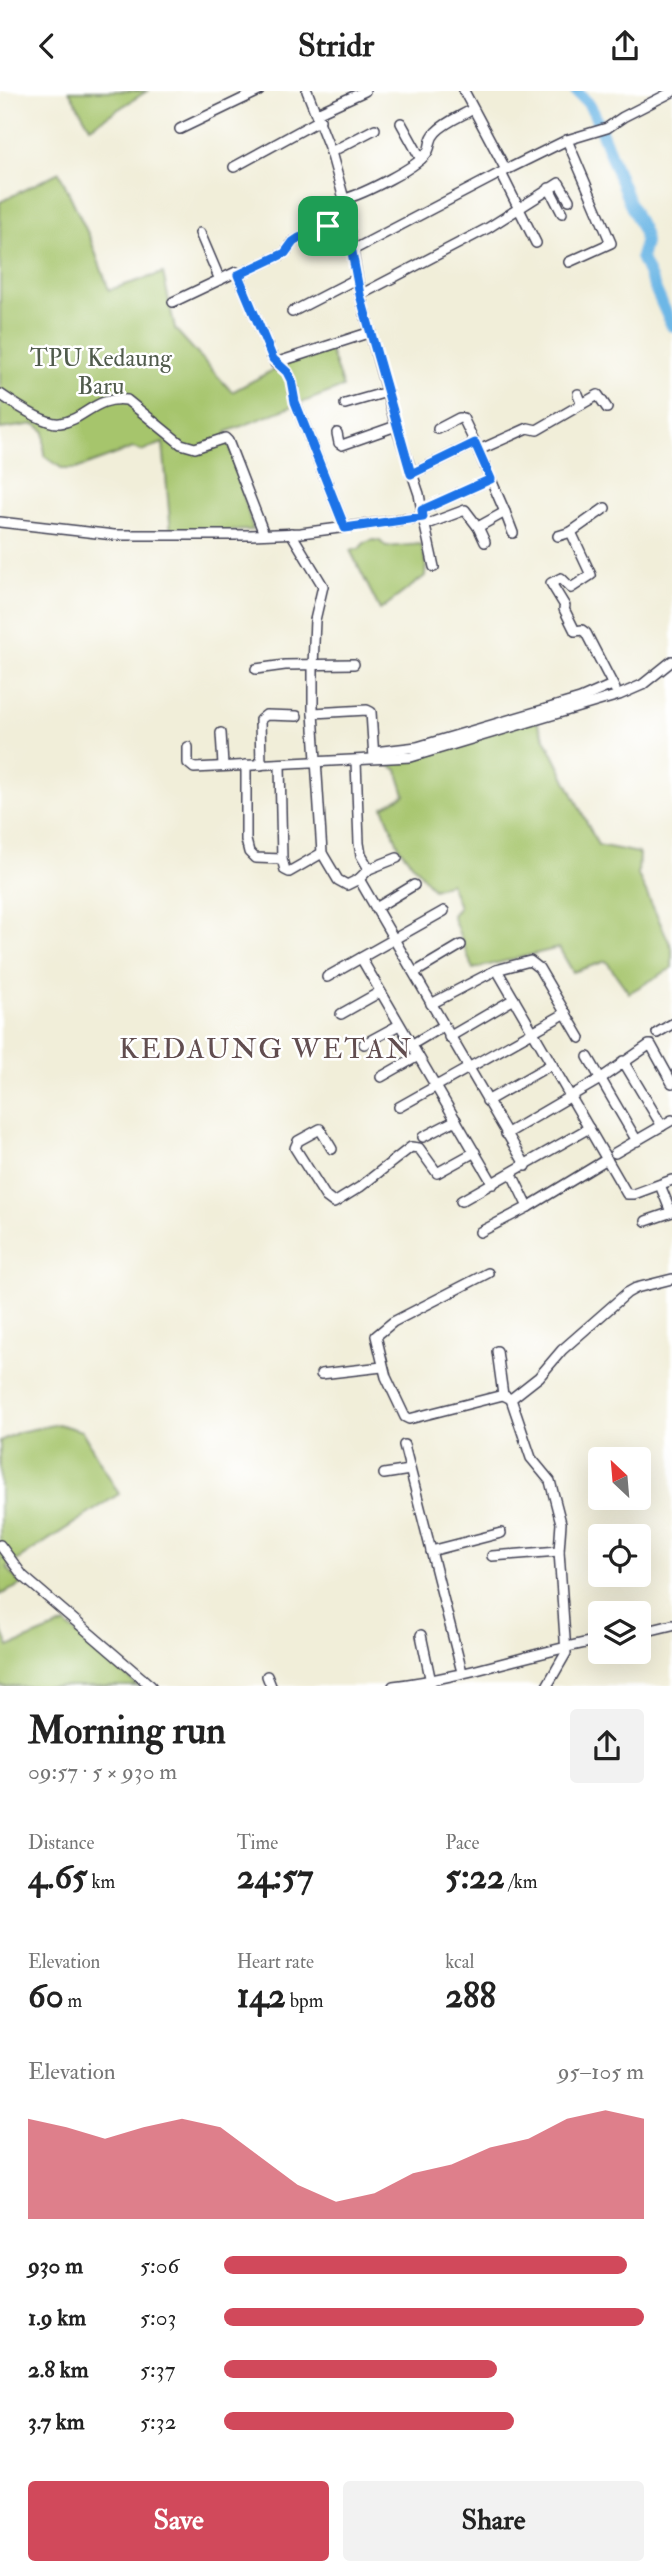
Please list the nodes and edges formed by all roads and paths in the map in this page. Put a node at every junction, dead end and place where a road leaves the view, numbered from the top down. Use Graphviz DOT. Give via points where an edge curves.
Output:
graph roads {
  1 [pos="259,91"];
  2 [pos="307,91"];
  3 [pos="365,91"];
  4 [pos="464,91"];
  5 [pos="672,92"];
  6 [pos="473,109"];
  7 [pos="318,116"];
  8 [pos="401,123"];
  9 [pos="180,129"];
  10 [pos="375,129"];
  11 [pos="567,140"];
  12 [pos="331,152"];
  13 [pos="421,159"];
  14 [pos="234,167"];
  15 [pos="504,171"];
  16 [pos="549,188"];
  17 [pos="344,199"];
  18 [pos="569,200"];
  19 [pos="324,209"];
  20 [pos="520,209"];
  21 [pos="562,213"];
  22 [pos="346,220"];
  23 [pos="328,226"];
  24 [pos="200,233"];
  25 [pos="536,243"];
  26 [pos="351,251"];
  27 [pos="569,262"];
  28 [pos="238,275"];
  29 [pos="356,279"];
  30 [pos="220,280"];
  31 [pos="360,295"];
  32 [pos="173,302"];
  33 [pos="292,312"];
  34 [pos="370,332"];
  35 [pos="275,363"];
  36 [pos="387,392"];
  37 [pos="0,394"];
  38 [pos="345,404"];
  39 [pos="607,408"];
  40 [pos="396,426"];
  41 [pos="438,429"];
  42 [pos="337,433"];
  43 [pos="477,447"];
  44 [pos="411,474"];
  45 [pos="491,479"];
  46 [pos="606,508"];
  47 [pos="505,512"];
  48 [pos="423,518"];
  49 [pos="0,522"];
  50 [pos="478,527"];
  51 [pos="345,528"];
  52 [pos="571,532"];
  53 [pos="291,533"];
  54 [pos="513,533"];
  55 [pos="264,534"];
  56 [pos="558,536"];
  57 [pos="485,542"];
  58 [pos="434,567"];
  59 [pos="672,661"];
  60 [pos="354,664"];
  61 [pos="313,666"];
  62 [pos="256,669"];
  63 [pos="612,684"];
  64 [pos="619,695"];
  65 [pos="313,713"];
  66 [pos="297,716"];
  67 [pos="221,733"];
  68 [pos="188,747"];
  69 [pos="374,756"];
  70 [pos="356,761"];
  71 [pos="316,763"];
  72 [pos="223,765"];
  73 [pos="246,765"];
  74 [pos="261,765"];
  75 [pos="280,765"];
  76 [pos="323,853"];
  77 [pos="397,858"];
  78 [pos="282,859"];
  79 [pos="369,869"];
  80 [pos="359,879"];
  81 [pos="414,885"];
  82 [pos="376,908"];
  83 [pos="444,911"];
  84 [pos="395,940"];
  85 [pos="461,945"];
  86 [pos="361,958"];
  87 [pos="497,969"];
  88 [pos="414,973"];
  89 [pos="327,977"];
  90 [pos="380,992"];
  91 [pos="514,999"];
  92 [pos="430,1004"];
  93 [pos="566,1013"];
  94 [pos="341,1014"];
  95 [pos="672,1024"];
  96 [pos="399,1025"];
  97 [pos="443,1026"];
  98 [pos="533,1032"];
  99 [pos="657,1033"];
  100 [pos="449,1037"];
  101 [pos="580,1038"];
  102 [pos="364,1044"];
  103 [pos="411,1045"];
  104 [pos="418,1056"];
  105 [pos="588,1057"];
  106 [pos="624,1061"];
  107 [pos="552,1064"];
  108 [pos="468,1068"];
  109 [pos="381,1077"];
  110 [pos="600,1079"];
  111 [pos="672,1083"];
  112 [pos="438,1087"];
  113 [pos="570,1096"];
  114 [pos="487,1101"];
  115 [pos="399,1107"];
  116 [pos="456,1120"];
  117 [pos="672,1120"];
  118 [pos="662,1126"];
  119 [pos="589,1128"];
  120 [pos="506,1134"];
  121 [pos="423,1137"];
  122 [pos="637,1140"];
  123 [pos="332,1149"];
  124 [pos="475,1152"];
  125 [pos="611,1156"];
  126 [pos="526,1166"];
  127 [pos="512,1174"];
  128 [pos="672,1179"];
  129 [pos="493,1184"];
  130 [pos="660,1185"];
  131 [pos="461,1201"];
  132 [pos="528,1207"];
  133 [pos="672,1212"];
  134 [pos="646,1221"];
  135 [pos="480,1232"];
  136 [pos="488,1273"];
  137 [pos="672,1279"];
  138 [pos="497,1351"];
  139 [pos="382,1367"];
  140 [pos="321,1374"];
  141 [pos="507,1397"];
  142 [pos="404,1445"];
  143 [pos="410,1469"];
  144 [pos="384,1474"];
  145 [pos="501,1533"];
  146 [pos="0,1545"];
  147 [pos="431,1551"];
  148 [pos="559,1551"];
  149 [pos="492,1556"];
  150 [pos="672,1625"];
  151 [pos="651,1630"];
  152 [pos="421,1635"];
  153 [pos="588,1642"];
  154 [pos="564,1647"];
  155 [pos="462,1672"];
  156 [pos="267,1676"];
  157 [pos="431,1682"];
  158 [pos="151,1686"];
  159 [pos="271,1686"];
  160 [pos="393,1686"];
  161 [pos="548,1686"];
  1 -- 9 [label="street"];
  2 -- 7 [label="street"];
  3 -- 7 [label="street"];
  4 -- 6 [label="street"];
  5 -- 11 [label="street" via="604,130"];
  6 -- 13 [label="street" via="438,130"];
  6 -- 15 [label="street"];
  7 -- 12 [label="street"];
  7 -- 14 [label="street"];
  8 -- 13 [label="street"];
  10 -- 12 [label="street"];
  11 -- 15 [label="street"];
  11 -- 27 [label="street" via="611,243"];
  12 -- 17 [label="street"];
  13 -- 17 [label="street" via="387,181"];
  15 -- 20 [label="street"];
  15 -- 26 [label="street"];
  16 -- 18 [label="street" via="559,183"];
  16 -- 20 [label="street"];
  16 -- 21 [label="street"];
  17 -- 22 [label="street"];
  19 -- 23 [label="street"];
  20 -- 25 [label="street"];
  20 -- 31 [label="street"];
  22 -- 23 [label="street"];
  22 -- 26 [label="street"];
  23 -- 28 [label="street"];
  24 -- 30 [label="street"];
  26 -- 29 [label="street"];
  28 -- 30 [label="street"];
  28 -- 35 [label="street"];
  29 -- 31 [label="street"];
  29 -- 33 [label="street"];
  30 -- 32 [label="street"];
  31 -- 34 [label="street"];
  34 -- 35 [label="street"];
  34 -- 36 [label="street"];
  35 -- 51 [label="street" via="291,380 295,402"];
  36 -- 38 [label="street"];
  36 -- 40 [label="street"];
  37 -- 55 [label="street" via="56,423 107,401 127,400 181,444 195,448 220,438 228,440"];
  39 -- 43 [label="street" via="598,395 580,399 537,430 528,428"];
  40 -- 42 [label="street" via="342,445"];
  40 -- 44 [label="street"];
  41 -- 43 [label="street" via="463,418"];
  43 -- 44 [label="street"];
  43 -- 45 [label="street"];
  44 -- 48 [label="street"];
  45 -- 47 [label="street"];
  45 -- 48 [label="street"];
  46 -- 52 [label="street"];
  47 -- 50 [label="street"];
  47 -- 54 [label="street"];
  48 -- 50 [label="street" via="465,510"];
  48 -- 51 [label="street"];
  48 -- 58 [label="street"];
  49 -- 55 [label="street" via="114,535"];
  50 -- 57 [label="street"];
  51 -- 53 [label="street"];
  52 -- 56 [label="street"];
  52 -- 63 [label="street" via="591,575 571,588 561,578 551,583 571,627 586,633"];
  53 -- 55 [label="street"];
  53 -- 61 [label="street" via="323,586 315,620"];
  59 -- 64 [label="street" via="642,685"];
  60 -- 61 [label="street"];
  61 -- 62 [label="street"];
  61 -- 65 [label="street"];
  63 -- 64 [label="street"];
  63 -- 69 [label="street" via="580,699"];
  64 -- 69 [label="street" via="420,755"];
  65 -- 69 [label="street" via="371,712"];
  65 -- 71 [label="street"];
  66 -- 74 [label="street" via="271,715 260,720"];
  67 -- 72 [label="street"];
  68 -- 72 [label="street" via="190,767"];
  69 -- 70 [label="street"];
  70 -- 71 [label="street"];
  70 -- 79 [label="street" via="359,843"];
  71 -- 75 [label="street"];
  71 -- 76 [label="street"];
  72 -- 73 [label="street"];
  73 -- 74 [label="street"];
  73 -- 78 [label="street" via="247,846 255,858"];
  74 -- 75 [label="street"];
  75 -- 78 [label="street"];
  76 -- 78 [label="street" via="289,872"];
  76 -- 80 [label="street" via="338,880 347,885"];
  77 -- 79 [label="street"];
  79 -- 80 [label="street"];
  80 -- 82 [label="street"];
  81 -- 82 [label="street"];
  82 -- 84 [label="street"];
  83 -- 84 [label="street"];
  84 -- 86 [label="street"];
  84 -- 88 [label="street"];
  85 -- 88 [label="street"];
  86 -- 89 [label="street"];
  86 -- 90 [label="street"];
  87 -- 91 [label="street"];
  87 -- 92 [label="street"];
  87 -- 93 [label="street" via="533,962"];
  88 -- 92 [label="street"];
  90 -- 94 [label="street"];
  90 -- 96 [label="street"];
  91 -- 98 [label="street"];
  91 -- 100 [label="street"];
  92 -- 97 [label="street"];
  93 -- 98 [label="street"];
  93 -- 101 [label="street"];
  95 -- 99 [label="street"];
  96 -- 102 [label="street"];
  96 -- 103 [label="street"];
  97 -- 100 [label="street"];
  97 -- 103 [label="street"];
  98 -- 107 [label="street"];
  98 -- 108 [label="street"];
  100 -- 108 [label="street"];
  103 -- 104 [label="street"];
  104 -- 109 [label="street"];
  104 -- 112 [label="street"];
  105 -- 110 [label="street"];
  106 -- 110 [label="street"];
  106 -- 111 [label="street" via="651,1045"];
  106 -- 118 [label="street"];
  107 -- 113 [label="street"];
  107 -- 114 [label="street"];
  108 -- 112 [label="street"];
  108 -- 114 [label="street"];
  110 -- 113 [label="street"];
  110 -- 122 [label="street"];
  112 -- 115 [label="street"];
  112 -- 116 [label="street"];
  113 -- 119 [label="street"];
  113 -- 120 [label="street"];
  114 -- 120 [label="street"];
  116 -- 121 [label="street"];
  116 -- 124 [label="street"];
  117 -- 118 [label="street"];
  118 -- 122 [label="street"];
  119 -- 125 [label="street"];
  119 -- 126 [label="street"];
  120 -- 126 [label="street"];
  122 -- 125 [label="street"];
  123 -- 124 [label="street" via="320,1129 298,1141 295,1148 334,1203 411,1147 419,1148 437,1174"];
  124 -- 129 [label="street"];
  125 -- 130 [label="street" via="626,1194"];
  125 -- 132 [label="street"];
  126 -- 127 [label="street"];
  127 -- 129 [label="street"];
  127 -- 132 [label="street"];
  128 -- 130 [label="street"];
  129 -- 131 [label="street"];
  130 -- 133 [label="street"];
  132 -- 135 [label="street"];
  133 -- 134 [label="street"];
  136 -- 139 [label="street" via="380,1330 376,1336"];
  137 -- 141 [label="street" via="627,1293 562,1350 539,1377"];
  138 -- 141 [label="street"];
  139 -- 140 [label="street"];
  139 -- 141 [label="street" via="409,1419"];
  141 -- 148 [label="street" via="531,1458 550,1481 561,1523"];
  142 -- 143 [label="street"];
  143 -- 144 [label="street"];
  143 -- 147 [label="street"];
  145 -- 147 [label="street"];
  146 -- 158 [label="street" via="23,1576"];
  147 -- 155 [label="street"];
  148 -- 149 [label="street"];
  148 -- 154 [label="street"];
  150 -- 151 [label="street"];
  152 -- 157 [label="street"];
  153 -- 154 [label="street"];
  154 -- 155 [label="street"];
  154 -- 161 [label="street" via="565,1658"];
  155 -- 157 [label="street"];
  156 -- 159 [label="street"];
  157 -- 160 [label="street"];
}
